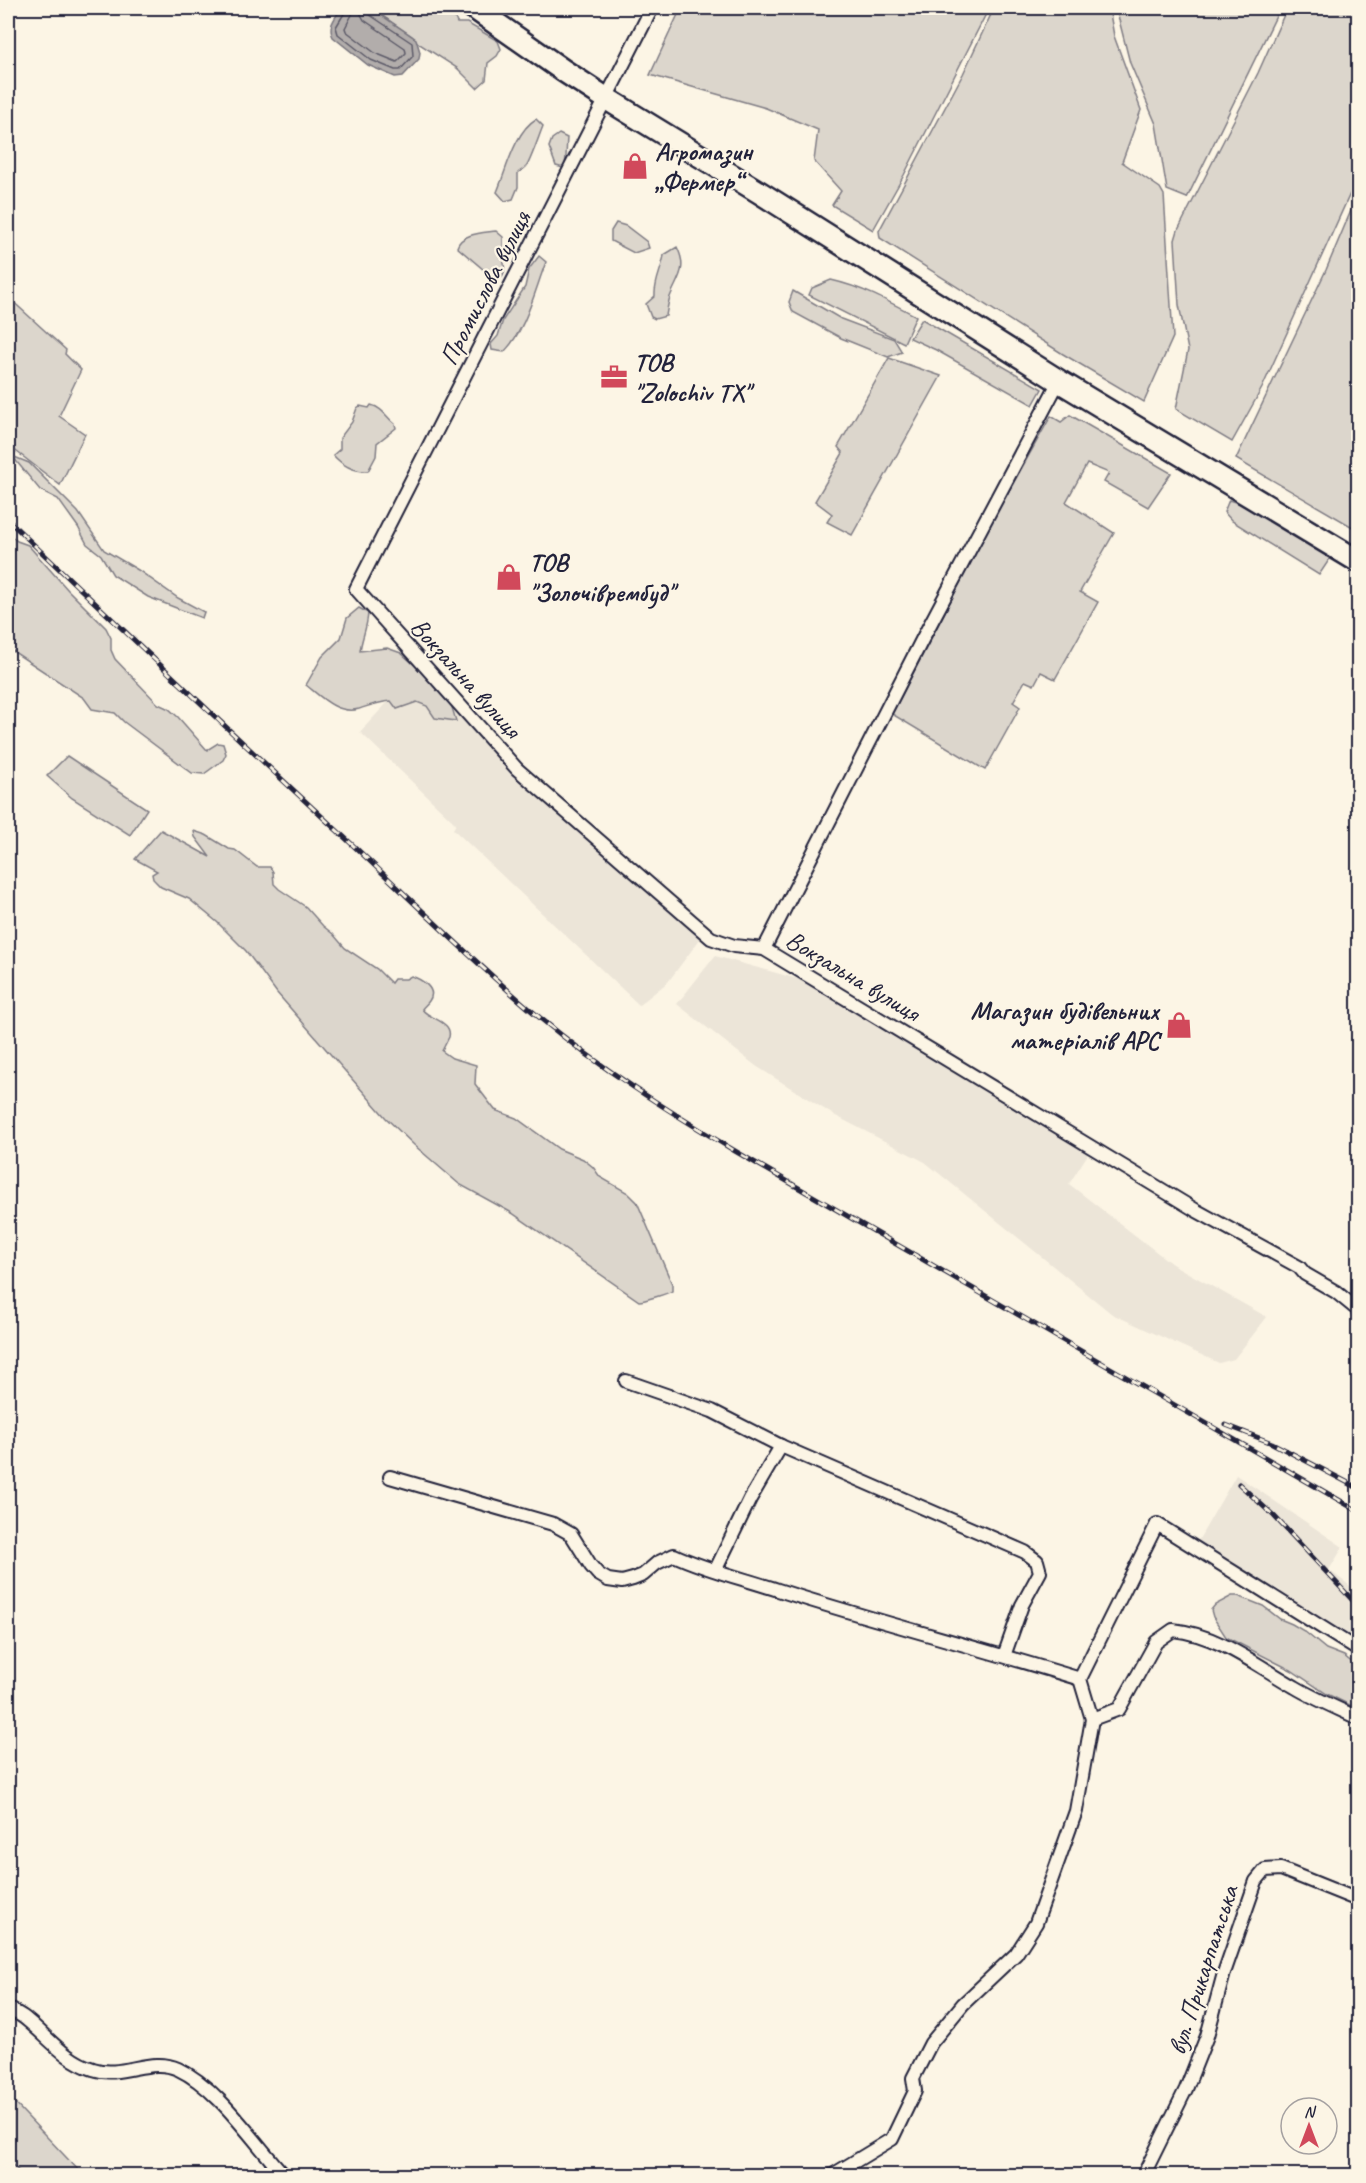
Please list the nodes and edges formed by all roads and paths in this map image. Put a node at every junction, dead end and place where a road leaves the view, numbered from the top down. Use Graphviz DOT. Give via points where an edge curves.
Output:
graph roads {
  1 [pos="474,8"];
  2 [pos="652,8"];
  3 [pos="607,99"];
  4 [pos="1059,381"];
  5 [pos="1359,561"];
  6 [pos="356,589"];
  7 [pos="764,949"];
  8 [pos="1359,1310"];
  9 [pos="626,1381"];
  10 [pos="781,1446"];
  11 [pos="390,1477"];
  12 [pos="716,1569"];
  13 [pos="1359,1650"];
  14 [pos="1004,1656"];
  15 [pos="1080,1679"];
  16 [pos="1359,1718"];
  17 [pos="1092,1719"];
  18 [pos="1359,1900"];
  19 [pos="8,2008"];
  20 [pos="285,2175"];
  21 [pos="831,2175"];
  22 [pos="1143,2175"];
  1 -- 3 [label="highway"];
  2 -- 3 [label="street, Промислова вулиця"];
  3 -- 4 [label="highway"];
  3 -- 6 [label="street, Промислова вулиця"];
  4 -- 5 [label="highway"];
  4 -- 7 [label="street"];
  6 -- 7 [label="street, Вокзальна вулиця" via="517,770 711,938 734,946"];
  7 -- 8 [label="street, Вокзальна вулиця" via="1197,1211 1299,1267"];
  9 -- 10 [label="street" via="712,1411"];
  10 -- 12 [label="street"];
  10 -- 14 [label="street" via="1025,1552 1037,1561 1040,1572"];
  11 -- 12 [label="street" via="553,1524 571,1534 591,1566 608,1580 622,1582 644,1575 674,1555"];
  12 -- 14 [label="street" via="834,1608"];
  13 -- 15 [label="street" via="1156,1524"];
  14 -- 15 [label="street"];
  15 -- 17 [label="street"];
  16 -- 17 [label="street" via="1297,1689 1208,1638 1173,1630 1156,1642 1119,1709"];
  17 -- 21 [label="street" via="1076,1811 1036,1923 1016,1954 963,2004 931,2043 913,2078 915,2091 892,2139"];
  18 -- 22 [label="street, вул. Прикарпатська" via="1281,1869 1265,1870 1256,1881 1207,2036 1186,2090"];
  19 -- 20 [label="street" via="26,2018 73,2060 92,2069 122,2071 151,2064 180,2069 225,2107"];
}
